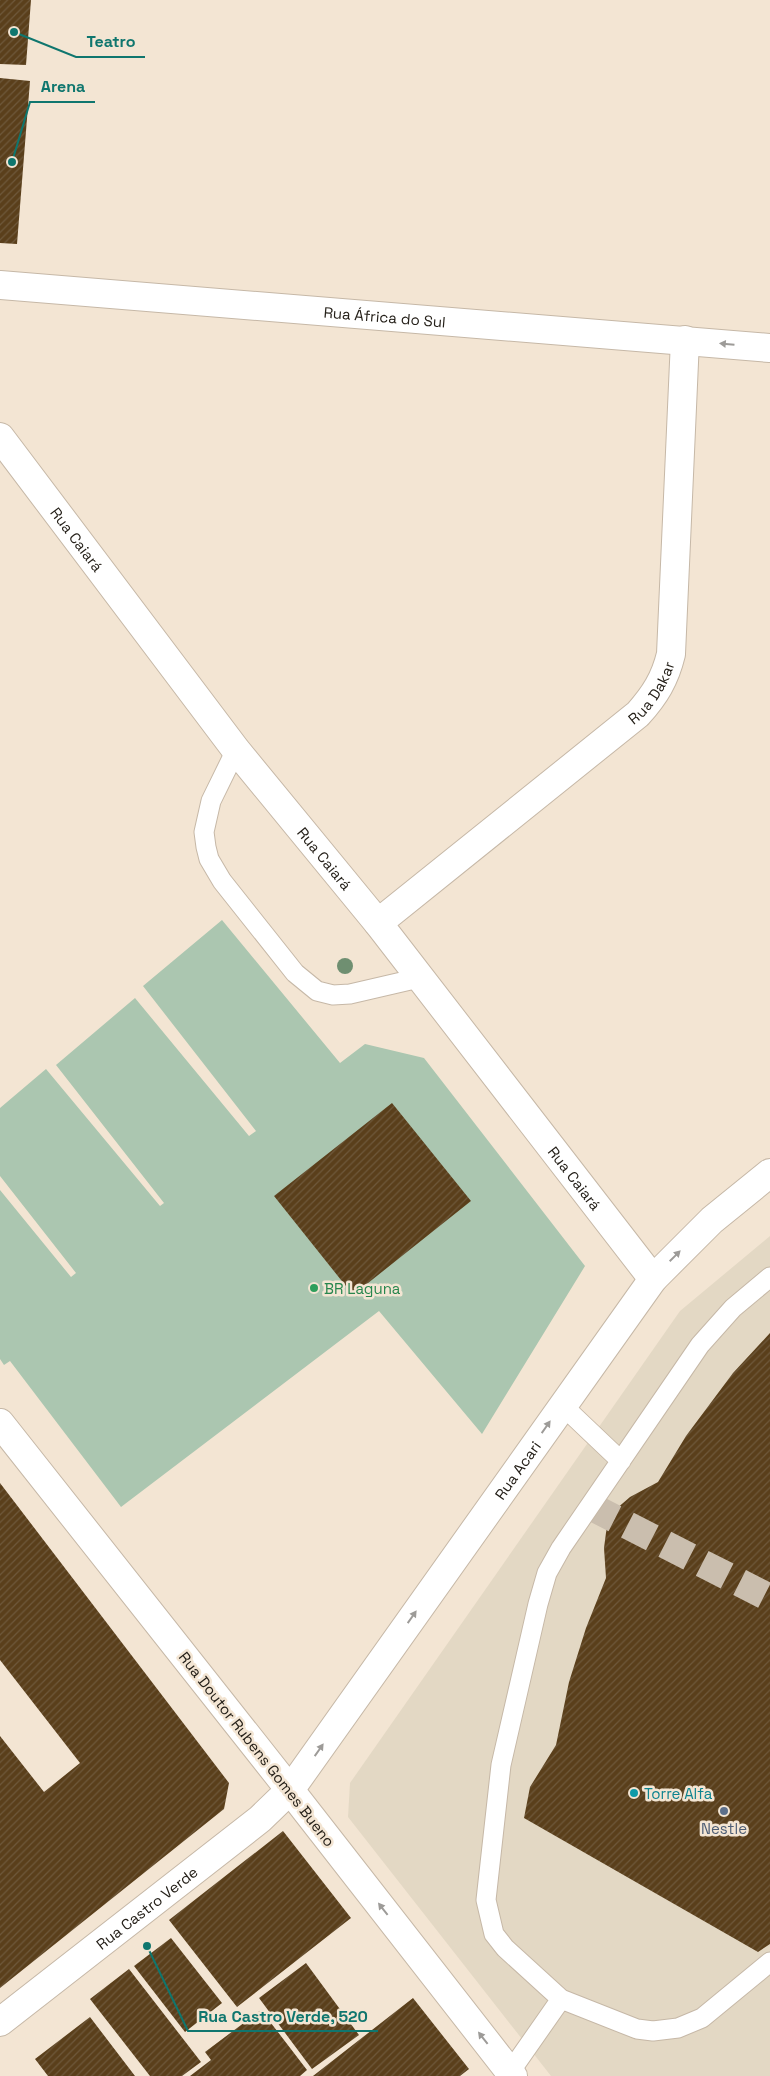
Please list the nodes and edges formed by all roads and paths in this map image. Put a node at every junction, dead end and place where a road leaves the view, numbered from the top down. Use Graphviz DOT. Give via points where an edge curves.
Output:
graph roads {
  1 [pos="0,285"];
  2 [pos="685,340"];
  3 [pos="770,348"];
  4 [pos="0,438"];
  5 [pos="236,750"];
  6 [pos="378,923"];
  7 [pos="419,978"];
  8 [pos="770,1173"];
  9 [pos="770,1277"];
  10 [pos="653,1278"];
  11 [pos="562,1405"];
  12 [pos="0,1423"];
  13 [pos="621,1461"];
  14 [pos="290,1790"];
  15 [pos="770,1962"];
  16 [pos="561,1999"];
  17 [pos="0,2022"];
  18 [pos="512,2074"];
  1 -- 2 [label="street, Rua África do Sul"];
  3 -- 2 [label="street, Rua África do Sul, one-way"];
  2 -- 6 [label="street, Rua Dakar" via="671,654 666,674 638,714"];
  4 -- 5 [label="street, Rua Caiará"];
  5 -- 6 [label="street, Rua Caiará"];
  5 -- 7 [label="lane" via="211,801 204,832 209,859 222,881 295,973 317,991 333,995"];
  6 -- 7 [label="street, Rua Caiará"];
  7 -- 10 [label="street, Rua Caiará"];
  10 -- 8 [label="street, Rua Acari, one-way" via="712,1220"];
  9 -- 13 [label="lane" via="733,1308 700,1345"];
  10 -- 11 [label="street, Rua Acari"];
  11 -- 13 [label="lane"];
  14 -- 11 [label="street, Rua Acari, one-way"];
  12 -- 14 [label="street, Rua Doutor Rubens Gomes Bueno"];
  13 -- 16 [label="lane" via="547,1573 501,1765 487,1886 488,1917 494,1934 504,1948"];
  14 -- 17 [label="street, Rua Castro Verde" via="260,1819"];
  18 -- 14 [label="street, Rua Doutor Rubens Gomes Bueno, one-way"];
  15 -- 16 [label="lane" via="702,2018 678,2028 637,2029"];
  16 -- 18 [label="lane"];
}
